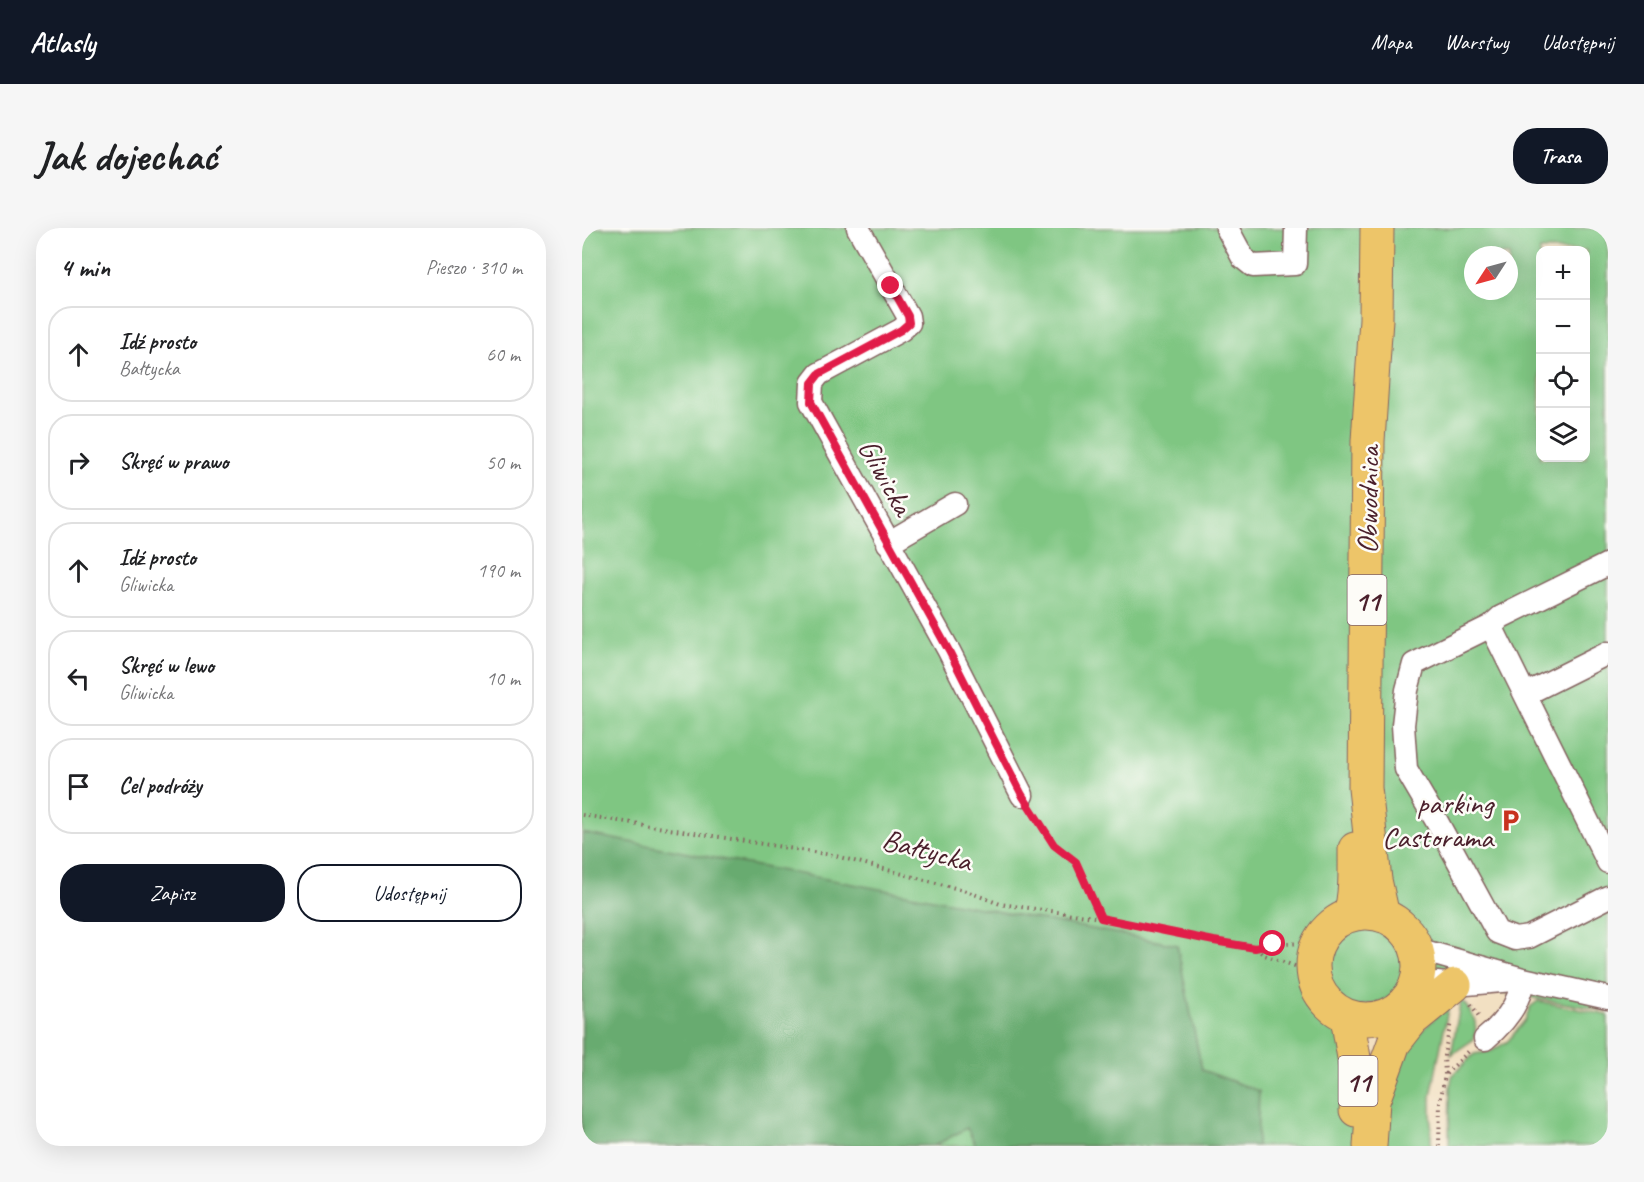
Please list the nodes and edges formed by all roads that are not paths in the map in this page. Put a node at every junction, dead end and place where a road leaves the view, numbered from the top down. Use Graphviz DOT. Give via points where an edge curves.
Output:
graph roads {
  1 [pos="858,228"];
  2 [pos="1227,228"];
  3 [pos="1296,228"];
  4 [pos="1354,228"];
  5 [pos="1377,228"];
  6 [pos="955,504"];
  7 [pos="888,543"];
  8 [pos="1608,564"];
  9 [pos="1491,626"];
  10 [pos="1608,653"];
  11 [pos="1526,694"];
  12 [pos="1022,795"];
  13 [pos="1608,862"];
  14 [pos="1608,897"];
  15 [pos="1350,915"];
  16 [pos="1383,916"];
  17 [pos="1417,949"];
  18 [pos="1523,978"];
  19 [pos="1455,985"];
  20 [pos="1415,987"];
  21 [pos="1608,998"];
  22 [pos="1384,1016"];
  23 [pos="1347,1017"];
  24 [pos="1485,1039"];
  25 [pos="1373,1101"];
  26 [pos="1353,1146"];
  27 [pos="1370,1146"];
  1 -- 7 [label="street, Gliwicka" via="909,323 819,374 812,383 811,402"];
  2 -- 3 [label="street" via="1243,258 1254,266 1295,264"];
  4 -- 15 [label="highway, Obwodnica / 11" via="1355,881"];
  5 -- 16 [label="highway, Obwodnica / 11" via="1377,319 1368,441 1365,788"];
  6 -- 7 [label="street"];
  7 -- 12 [label="street, Gliwicka" via="959,670"];
  8 -- 9 [label="street" via="1501,616"];
  9 -- 11 [label="street"];
  9 -- 14 [label="street" via="1414,664 1403,725 1406,769 1497,932 1515,939 1529,938"];
  10 -- 11 [label="street"];
  11 -- 13 [label="street"];
  15 -- 16 [label="highway"];
  15 -- 23 [label="highway" via="1323,935 1316,983 1325,1000"];
  16 -- 17 [label="highway" via="1397,923"];
  17 -- 18 [label="street"];
  17 -- 20 [label="highway" via="1420,968"];
  18 -- 19 [label="street"];
  18 -- 21 [label="street"];
  18 -- 24 [label="street" via="1513,1007"];
  19 -- 20 [label="street" via="1437,982"];
  19 -- 25 [label="highway" via="1412,1020 1394,1043"];
  20 -- 22 [label="highway" via="1407,1000"];
  22 -- 23 [label="highway" via="1369,1020"];
  22 -- 25 [label="highway, 11" via="1373,1057"];
  23 -- 26 [label="highway, 11" via="1358,1081"];
  25 -- 27 [label="highway, 11"];
}
